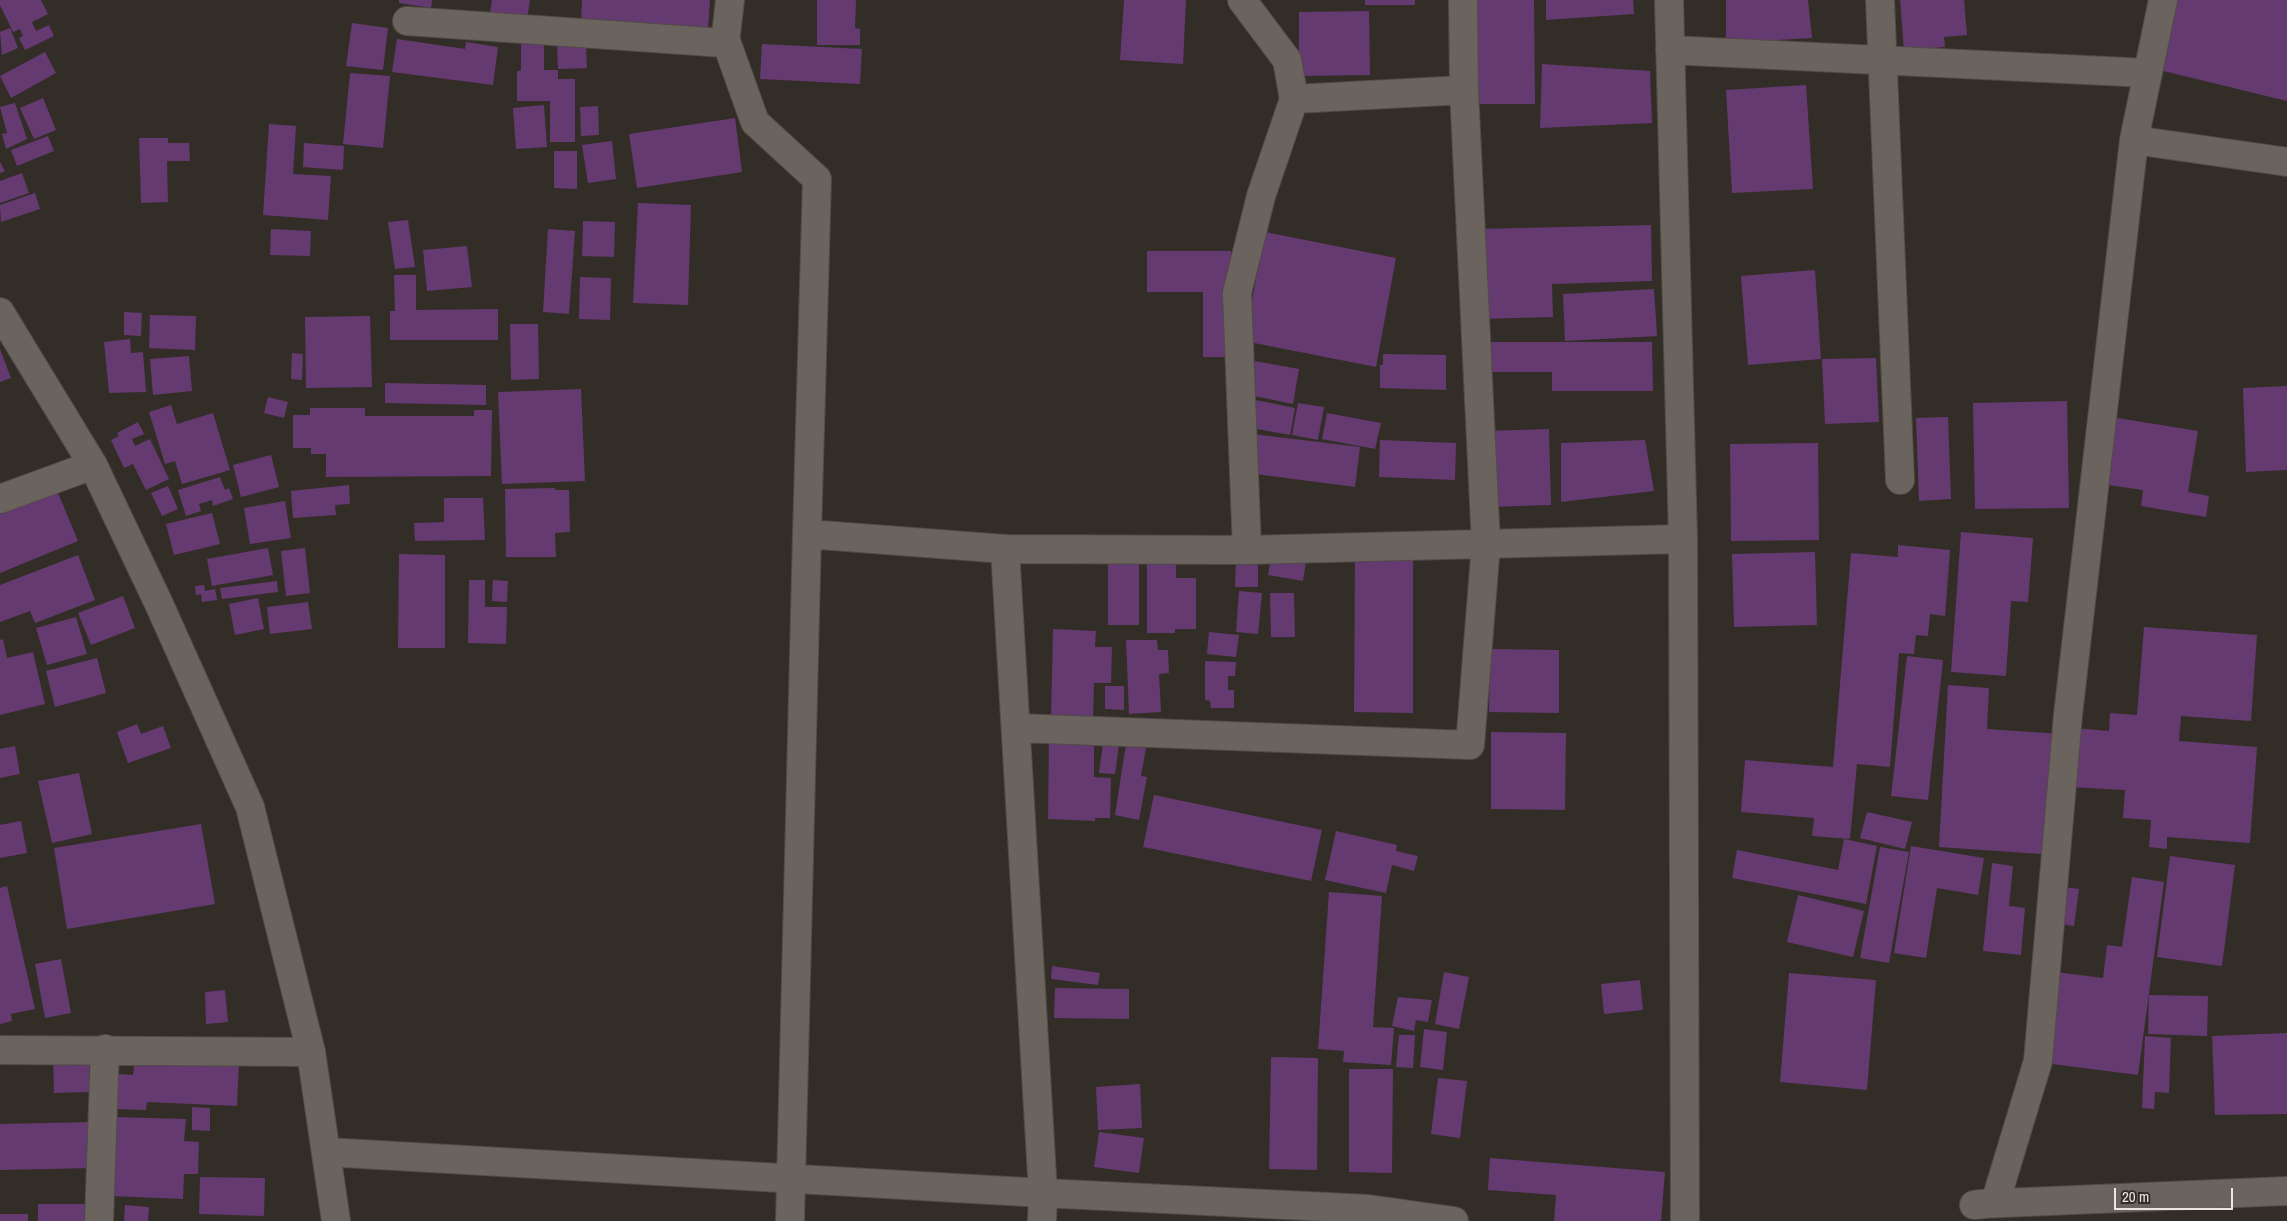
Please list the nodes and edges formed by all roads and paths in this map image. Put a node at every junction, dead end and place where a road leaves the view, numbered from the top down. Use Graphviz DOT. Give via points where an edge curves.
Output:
graph roads {
  1 [pos="730,0"];
  2 [pos="1242,0"];
  3 [pos="1463,0"];
  4 [pos="1669,0"];
  5 [pos="1880,0"];
  6 [pos="2163,0"];
  7 [pos="407,21"];
  8 [pos="726,41"];
  9 [pos="1670,50"];
  10 [pos="1882,58"];
  11 [pos="2148,73"];
  12 [pos="1464,90"];
  13 [pos="1294,99"];
  14 [pos="2134,140"];
  15 [pos="2287,162"];
  16 [pos="0,312"];
  17 [pos="93,465"];
  18 [pos="1900,480"];
  19 [pos="0,499"];
  20 [pos="807,534"];
  21 [pos="1683,539"];
  22 [pos="1486,544"];
  23 [pos="1005,549"];
  24 [pos="1247,550"];
  25 [pos="1017,728"];
  26 [pos="104,1049"];
  27 [pos="0,1050"];
  28 [pos="311,1052"];
  29 [pos="326,1152"];
  30 [pos="790,1179"];
  31 [pos="2287,1190"];
  32 [pos="1043,1193"];
  33 [pos="1972,1213"];
  34 [pos="100,1221"];
  35 [pos="336,1221"];
  36 [pos="790,1221"];
  37 [pos="1042,1221"];
  38 [pos="1454,1221"];
  39 [pos="1685,1221"];
  1 -- 8 [label="street"];
  2 -- 13 [label="street" via="1287,60"];
  3 -- 12 [label="street"];
  4 -- 9 [label="street"];
  5 -- 10 [label="street"];
  6 -- 11 [label="street"];
  7 -- 8 [label="street"];
  8 -- 20 [label="street" via="755,122 817,179"];
  9 -- 10 [label="street"];
  9 -- 21 [label="street"];
  10 -- 11 [label="street"];
  10 -- 18 [label="street"];
  11 -- 14 [label="street"];
  12 -- 13 [label="street"];
  12 -- 22 [label="street"];
  13 -- 24 [label="street" via="1261,196 1237,293"];
  14 -- 15 [label="street"];
  14 -- 33 [label="street" via="2068,715 2038,1061 1995,1203"];
  16 -- 17 [label="street"];
  17 -- 19 [label="street"];
  17 -- 28 [label="street" via="250,807"];
  20 -- 23 [label="street"];
  20 -- 30 [label="street"];
  21 -- 22 [label="street"];
  21 -- 39 [label="street"];
  22 -- 24 [label="street"];
  22 -- 25 [label="street" via="1470,745"];
  23 -- 24 [label="street"];
  23 -- 25 [label="street"];
  25 -- 32 [label="street"];
  26 -- 27 [label="street"];
  26 -- 28 [label="street"];
  26 -- 34 [label="street"];
  28 -- 29 [label="street"];
  29 -- 30 [label="street"];
  29 -- 35 [label="street"];
  30 -- 32 [label="street"];
  30 -- 36 [label="street"];
  31 -- 33 [label="street"];
  32 -- 37 [label="street"];
  32 -- 38 [label="street" via="1368,1209"];
}
